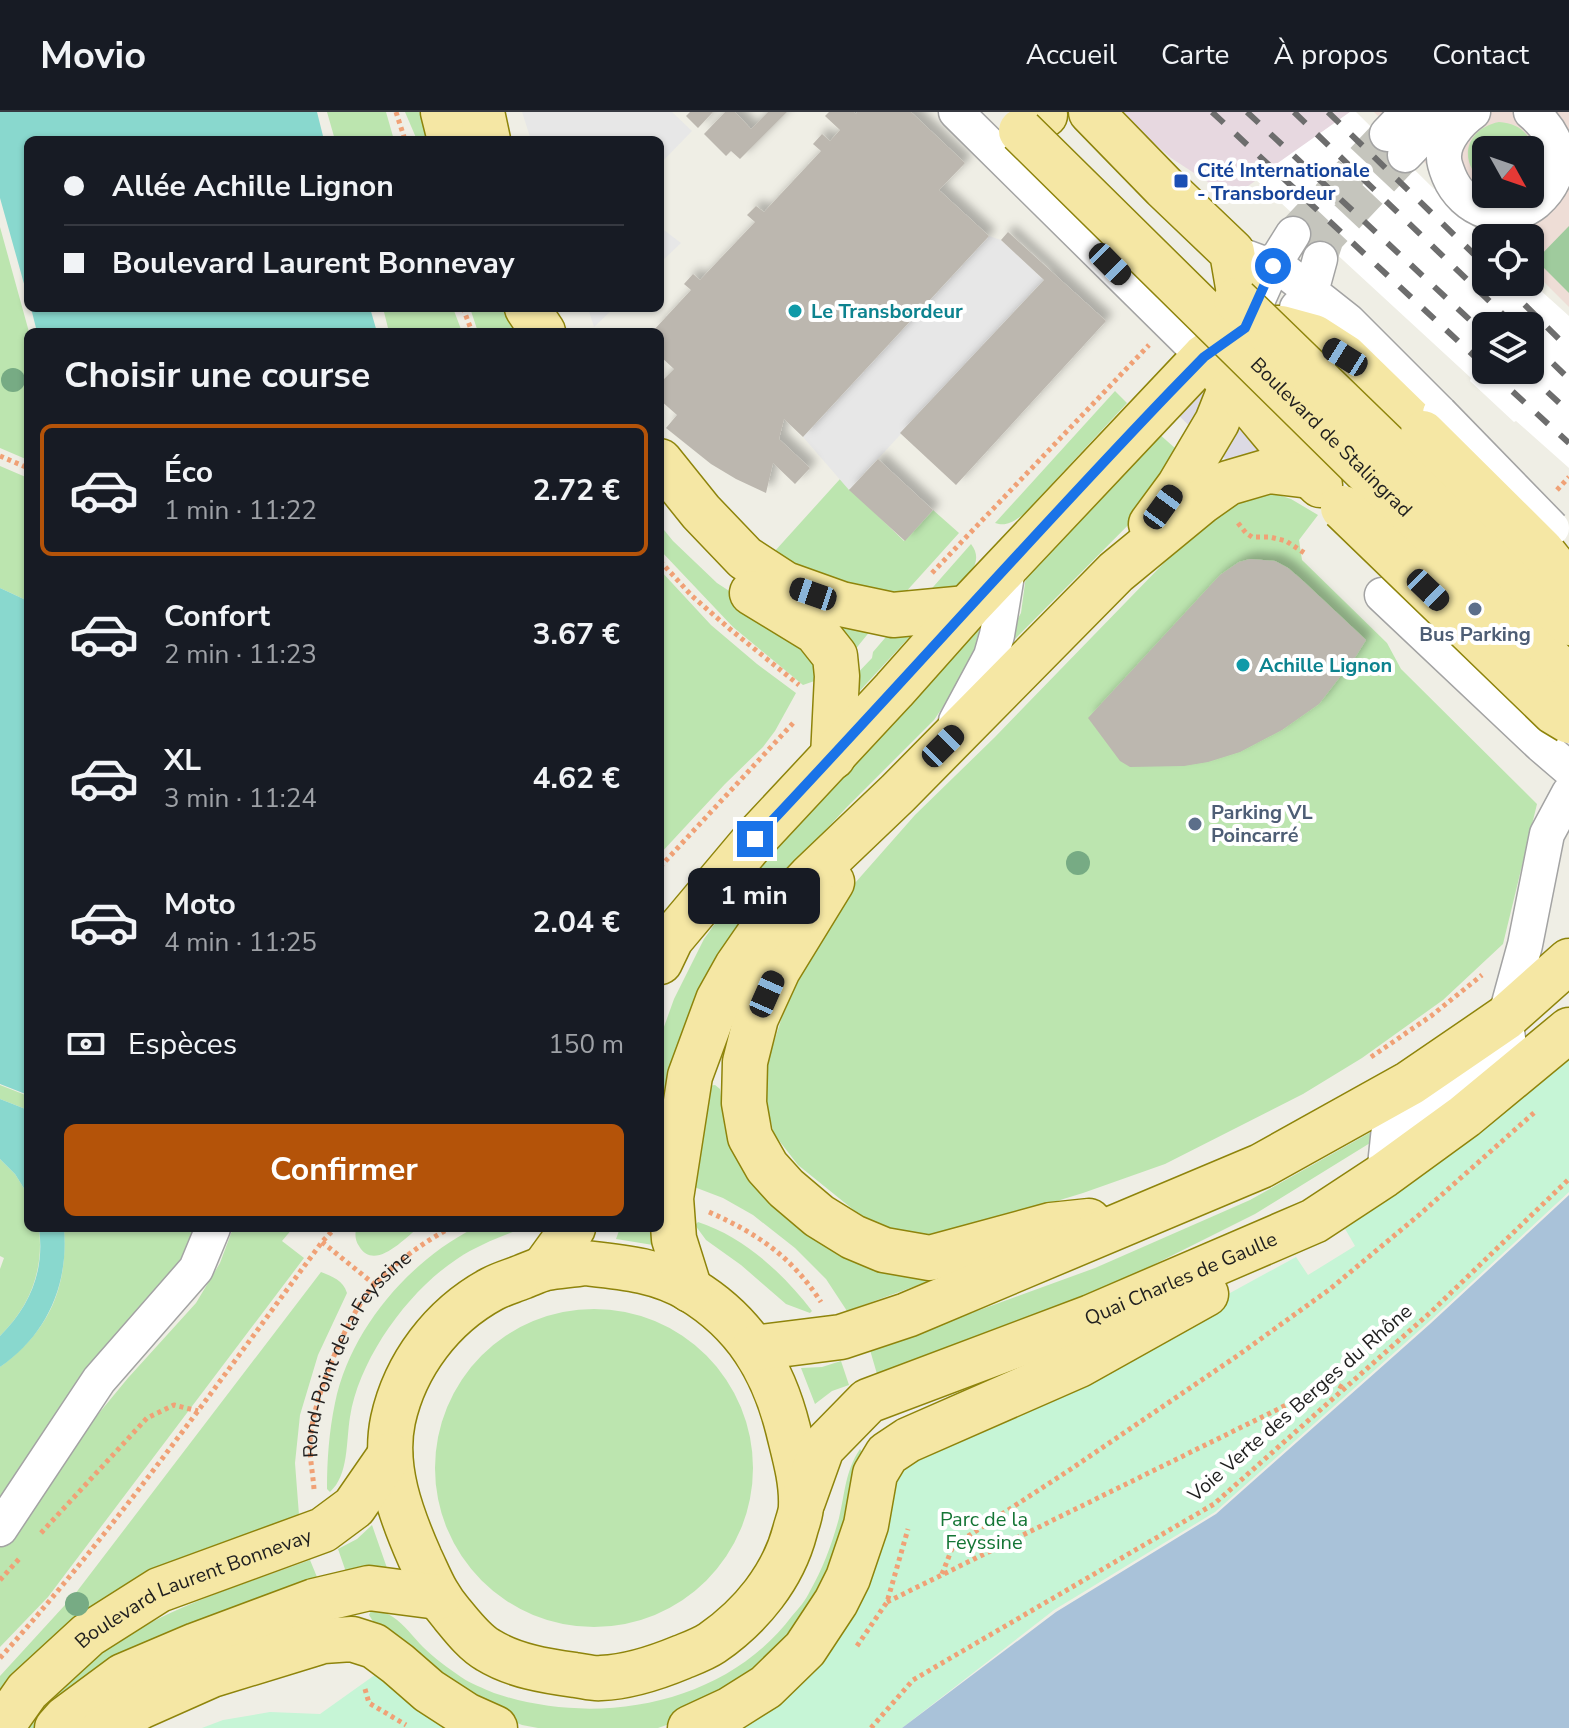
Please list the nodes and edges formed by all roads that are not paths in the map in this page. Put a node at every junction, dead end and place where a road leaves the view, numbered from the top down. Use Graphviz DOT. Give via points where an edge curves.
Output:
graph roads {
  1 [pos="445,112"];
  2 [pos="482,112"];
  3 [pos="956,112"];
  4 [pos="1091,112"];
  5 [pos="1446,112"];
  6 [pos="1473,112"];
  7 [pos="1531,112"];
  8 [pos="1027,117"];
  9 [pos="449,136"];
  10 [pos="487,136"];
  11 [pos="1412,140"];
  12 [pos="1293,234"];
  13 [pos="1232,252"];
  14 [pos="1320,259"];
  15 [pos="1273,266"];
  16 [pos="1311,292"];
  17 [pos="1263,328"];
  18 [pos="1218,370"];
  19 [pos="1431,423"];
  20 [pos="664,466"];
  21 [pos="1310,476"];
  22 [pos="664,506"];
  23 [pos="1569,552"];
  24 [pos="1009,563"];
  25 [pos="1116,572"];
  26 [pos="1569,585"];
  27 [pos="1382,595"];
  28 [pos="967,608"];
  29 [pos="1569,623"];
  30 [pos="1569,679"];
  31 [pos="1560,727"];
  32 [pos="943,746"];
  33 [pos="833,757"];
  34 [pos="1569,769"];
  35 [pos="898,793"];
  36 [pos="1569,793"];
  37 [pos="664,954"];
  38 [pos="1569,961"];
  39 [pos="1505,1018"];
  40 [pos="1569,1030"];
  41 [pos="1384,1175"];
  42 [pos="1144,1216"];
  43 [pos="1314,1221"];
  44 [pos="211,1232"];
  45 [pos="570,1232"];
  46 [pos="544,1268"];
  47 [pos="690,1290"];
  48 [pos="754,1348"];
  49 [pos="390,1455"];
  50 [pos="801,1507"];
  51 [pos="0,1529"];
  52 [pos="438,1597"];
  53 [pos="1,1728"];
  54 [pos="57,1728"];
  55 [pos="104,1728"];
  56 [pos="495,1728"];
  57 [pos="690,1728"];
  1 -- 9 [label="main road"];
  2 -- 10 [label="main road"];
  3 -- 18 [label="lane"];
  4 -- 13 [label="main road"];
  5 -- 11 [label="lane"];
  6 -- 11 [label="lane" via="1446,147"];
  7 -- 11 [label="lane" via="1556,145 1555,173 1541,198 1516,212 1474,207"];
  8 -- 29 [label="main road, Boulevard de Stalingrad, bridge"];
  8 -- 30 [label="main road, Boulevard de Stalingrad, bridge"];
  12 -- 15 [label="lane"];
  13 -- 15 [label="lane"];
  13 -- 17 [label="main road"];
  14 -- 16 [label="lane"];
  15 -- 16 [label="lane"];
  15 -- 17 [label="lane"];
  16 -- 17 [label="lane"];
  16 -- 19 [label="lane" via="1348,321"];
  17 -- 18 [label="main road"];
  17 -- 19 [label="main road" via="1314,337"];
  18 -- 21 [label="main road"];
  18 -- 24 [label="main road"];
  18 -- 25 [label="main road" via="1217,422 1179,486"];
  19 -- 23 [label="lane, bridge" via="1552,528"];
  19 -- 26 [label="main road, bridge"];
  20 -- 28 [label="main road" via="745,558 785,584 893,615"];
  21 -- 25 [label="main road" via="1269,471 1228,483"];
  21 -- 31 [label="main road, bridge" via="1554,712"];
  22 -- 33 [label="main road" via="717,566 816,632 829,647 837,676"];
  24 -- 28 [label="main road"];
  24 -- 32 [label="lane" via="991,656"];
  25 -- 32 [label="main road"];
  27 -- 31 [label="lane"];
  28 -- 33 [label="main road"];
  31 -- 34 [label="lane"];
  32 -- 35 [label="main road"];
  33 -- 37 [label="main road" via="755,839"];
  35 -- 42 [label="main road" via="826,890 756,1018 745,1062 744,1103 750,1137 767,1167 819,1216 853,1237 884,1250 930,1258 1051,1225"];
  35 -- 47 [label="main road" via="766,924 718,1000 690,1076 671,1198 674,1239"];
  36 -- 39 [label="lane" via="1547,834"];
  38 -- 39 [label="main road"];
  39 -- 41 [label="lane" via="1509,1045 1389,1128"];
  39 -- 42 [label="main road" via="1410,1083 1261,1166"];
  40 -- 41 [label="main road, Quai Charles de Gaulle"];
  41 -- 43 [label="main road, Quai Charles de Gaulle"];
  42 -- 48 [label="main road" via="841,1337"];
  43 -- 50 [label="main road, Quai Charles de Gaulle" via="1091,1317 868,1401 822,1448"];
  43 -- 57 [label="main road" via="1201,1297 1093,1358 887,1454 875,1474 848,1578 805,1649 766,1687"];
  44 -- 51 [label="lane" via="196,1269 99,1380"];
  45 -- 46 [label="main road"];
  46 -- 47 [label="main road" via="585,1263 631,1268"];
  46 -- 49 [label="main road" via="494,1288 439,1330 408,1378 394,1416"];
  47 -- 48 [label="main road" via="718,1309"];
  48 -- 50 [label="main road" via="784,1412 797,1461"];
  49 -- 52 [label="main road" via="399,1507"];
  49 -- 53 [label="main road, Boulevard Laurent Bonnevay" via="354,1507 323,1530 159,1590 88,1635 27,1691"];
  50 -- 52 [label="main road" via="775,1580 744,1617 710,1645 632,1673 599,1679 520,1664 487,1650"];
  52 -- 54 [label="main road" via="369,1588 314,1601 123,1676"];
  55 -- 56 [label="main road" via="212,1675 323,1641 352,1639 374,1646 429,1691"];
}
